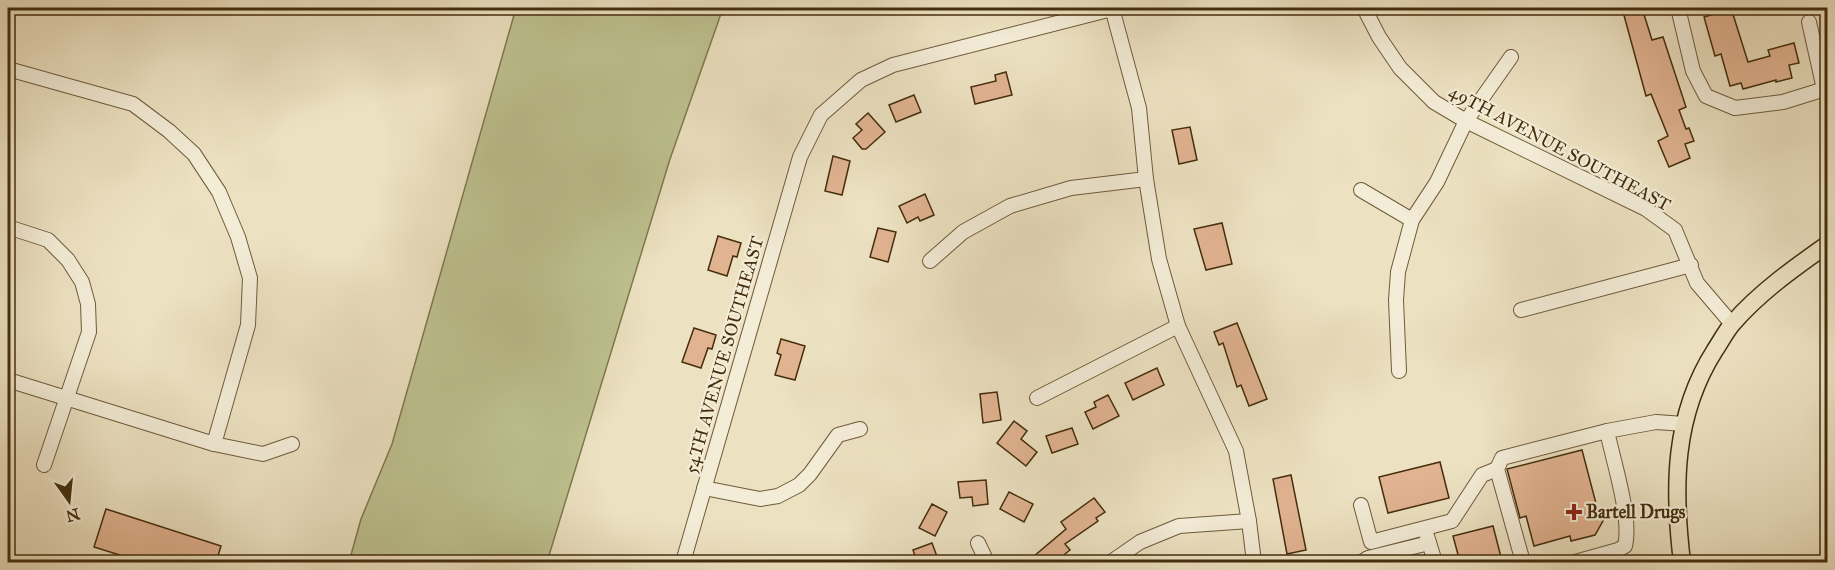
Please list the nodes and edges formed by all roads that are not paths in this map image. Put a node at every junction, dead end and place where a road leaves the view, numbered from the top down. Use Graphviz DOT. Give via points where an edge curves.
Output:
graph roads {
  1 [pos="1112,8"];
  2 [pos="1364,8"];
  3 [pos="1678,8"];
  4 [pos="1809,22"];
  5 [pos="1511,57"];
  6 [pos="8,69"];
  7 [pos="1826,89"];
  8 [pos="1467,121"];
  9 [pos="1146,179"];
  10 [pos="1361,190"];
  11 [pos="1412,220"];
  12 [pos="8,227"];
  13 [pos="1827,244"];
  14 [pos="930,261"];
  15 [pos="1691,266"];
  16 [pos="1521,310"];
  17 [pos="1732,324"];
  18 [pos="1178,326"];
  19 [pos="1399,371"];
  20 [pos="8,380"];
  21 [pos="1037,398"];
  22 [pos="65,399"];
  23 [pos="1684,424"];
  24 [pos="860,429"];
  25 [pos="1607,431"];
  26 [pos="214,444"];
  27 [pos="292,444"];
  28 [pos="44,465"];
  29 [pos="1497,469"];
  30 [pos="704,488"];
  31 [pos="1360,505"];
  32 [pos="1249,521"];
  33 [pos="1425,528"];
  34 [pos="978,543"];
  35 [pos="1430,543"];
  36 [pos="1115,561"];
  37 [pos="683,562"];
  38 [pos="987,562"];
  39 [pos="1254,562"];
  40 [pos="1362,562"];
  41 [pos="1435,562"];
  42 [pos="1523,562"];
  43 [pos="1575,562"];
  44 [pos="1682,562"];
  1 -- 9 [label="street" via="1139,108"];
  1 -- 30 [label="street, 54TH AVENUE SOUTHEAST" via="893,65 861,80 821,115 800,157"];
  2 -- 8 [label="street, 49TH AVENUE SOUTHEAST" via="1400,68 1434,102"];
  3 -- 7 [label="street" via="1693,71 1706,96 1735,108 1783,102"];
  4 -- 7 [label="street"];
  5 -- 8 [label="street"];
  6 -- 26 [label="street" via="133,104 194,154 219,192 250,278 248,325"];
  8 -- 11 [label="street" via="1437,182"];
  8 -- 15 [label="street, 49TH AVENUE SOUTHEAST" via="1646,209 1675,230"];
  9 -- 14 [label="street" via="1071,188 1010,206 963,232"];
  9 -- 18 [label="street" via="1159,259"];
  10 -- 11 [label="street"];
  11 -- 19 [label="street" via="1398,272"];
  12 -- 22 [label="street" via="48,240 82,282 88,304 88,332"];
  13 -- 17 [label="main road" via="1784,275"];
  15 -- 16 [label="street"];
  15 -- 17 [label="street, 49TH AVENUE SOUTHEAST" via="1696,283"];
  17 -- 23 [label="main road" via="1706,363"];
  18 -- 21 [label="street"];
  18 -- 32 [label="street" via="1236,451"];
  20 -- 22 [label="street"];
  22 -- 26 [label="street"];
  22 -- 28 [label="street"];
  23 -- 25 [label="street" via="1656,422"];
  23 -- 44 [label="main road" via="1676,478"];
  24 -- 30 [label="street" via="838,435 810,474 778,496 760,500"];
  25 -- 29 [label="street" via="1502,458"];
  25 -- 43 [label="street" via="1627,538 1625,546 1618,550"];
  26 -- 27 [label="street" via="263,454"];
  29 -- 33 [label="street" via="1482,475 1452,521"];
  29 -- 42 [label="street"];
  30 -- 37 [label="street, 54TH AVENUE SOUTHEAST"];
  31 -- 33 [label="street" via="1371,542"];
  32 -- 36 [label="street" via="1179,526 1140,542"];
  32 -- 39 [label="street"];
  33 -- 35 [label="street"];
  34 -- 38 [label="street"];
  35 -- 40 [label="street"];
  35 -- 41 [label="street"];
}
